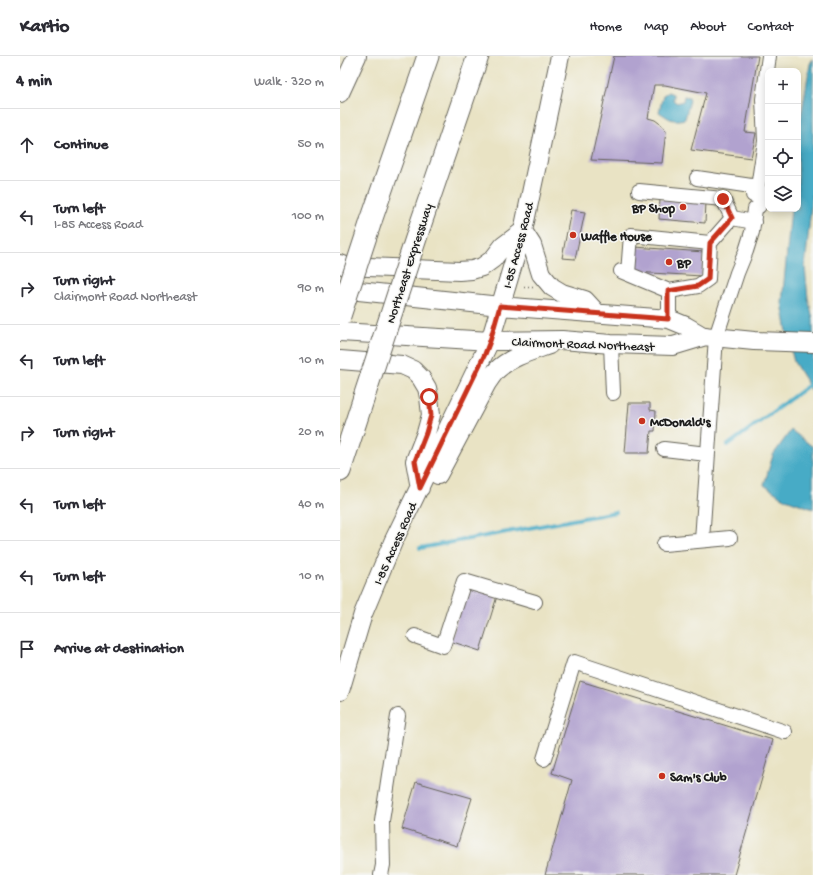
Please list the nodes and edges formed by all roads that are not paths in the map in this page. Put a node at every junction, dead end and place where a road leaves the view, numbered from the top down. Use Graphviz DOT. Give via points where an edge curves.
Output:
graph roads {
  1 [pos="357,56"];
  2 [pos="428,56"];
  3 [pos="478,56"];
  4 [pos="560,56"];
  5 [pos="769,56"];
  6 [pos="340,93"];
  7 [pos="696,178"];
  8 [pos="758,187"];
  9 [pos="639,191"];
  10 [pos="755,215"];
  11 [pos="732,218"];
  12 [pos="523,231"];
  13 [pos="710,243"];
  14 [pos="340,264"];
  15 [pos="340,289"];
  16 [pos="668,291"];
  17 [pos="500,306"];
  18 [pos="597,313"];
  19 [pos="340,316"];
  20 [pos="668,319"];
  21 [pos="340,332"];
  22 [pos="711,337"];
  23 [pos="562,340"];
  24 [pos="490,341"];
  25 [pos="813,343"];
  26 [pos="611,344"];
  27 [pos="340,360"];
  28 [pos="613,393"];
  29 [pos="664,449"];
  30 [pos="708,454"];
  31 [pos="340,471"];
  32 [pos="420,488"];
  33 [pos="730,538"];
  34 [pos="702,540"];
  35 [pos="664,544"];
  36 [pos="535,602"];
  37 [pos="415,636"];
  38 [pos="340,691"];
  39 [pos="398,716"];
  40 [pos="785,732"];
  41 [pos="544,759"];
  42 [pos="381,875"];
  1 -- 6 [label="main road"];
  2 -- 19 [label="highway, bridge"];
  3 -- 31 [label="highway, Northeast Expressway, bridge"];
  4 -- 12 [label="main road, I-85 Access Road"];
  5 -- 8 [label="lane" via="762,99 765,141"];
  7 -- 8 [label="lane"];
  8 -- 10 [label="lane" via="761,192"];
  9 -- 11 [label="lane" via="723,199"];
  10 -- 11 [label="lane"];
  10 -- 22 [label="lane" via="746,252"];
  11 -- 13 [label="lane"];
  12 -- 14 [label="main road" via="503,246 494,259 472,270"];
  12 -- 17 [label="main road, I-85 Access Road"];
  12 -- 18 [label="main road" via="532,245 541,274 552,287 584,300"];
  13 -- 16 [label="lane" via="708,279 698,286"];
  13 -- 16 [label="lane" via="631,235 624,272"];
  15 -- 17 [label="main road, Clairmont Road Northeast"];
  16 -- 20 [label="lane"];
  17 -- 18 [label="main road, Clairmont Road Northeast"];
  17 -- 24 [label="main road, I-85 Access Road"];
  18 -- 20 [label="main road, Clairmont Road Northeast"];
  20 -- 22 [label="main road, Clairmont Road Northeast"];
  21 -- 24 [label="main road, Clairmont Road Northeast"];
  22 -- 25 [label="main road, Clairmont Road Northeast"];
  22 -- 26 [label="main road, Clairmont Road Northeast" via="673,346"];
  22 -- 30 [label="lane"];
  23 -- 24 [label="main road, Clairmont Road Northeast"];
  23 -- 26 [label="main road, Clairmont Road Northeast"];
  23 -- 32 [label="main road" via="522,355 497,370 481,393 440,474"];
  24 -- 32 [label="main road, I-85 Access Road"];
  26 -- 28 [label="lane"];
  27 -- 32 [label="main road" via="402,365 413,370 421,378 427,388 431,415 415,461"];
  29 -- 30 [label="lane"];
  30 -- 34 [label="lane"];
  32 -- 38 [label="main road, I-85 Access Road" via="393,542 363,614"];
  33 -- 34 [label="lane"];
  34 -- 35 [label="lane"];
  36 -- 37 [label="lane" via="464,581 443,646"];
  39 -- 42 [label="lane" via="382,821 384,865"];
  40 -- 41 [label="lane" via="574,662"];
}
